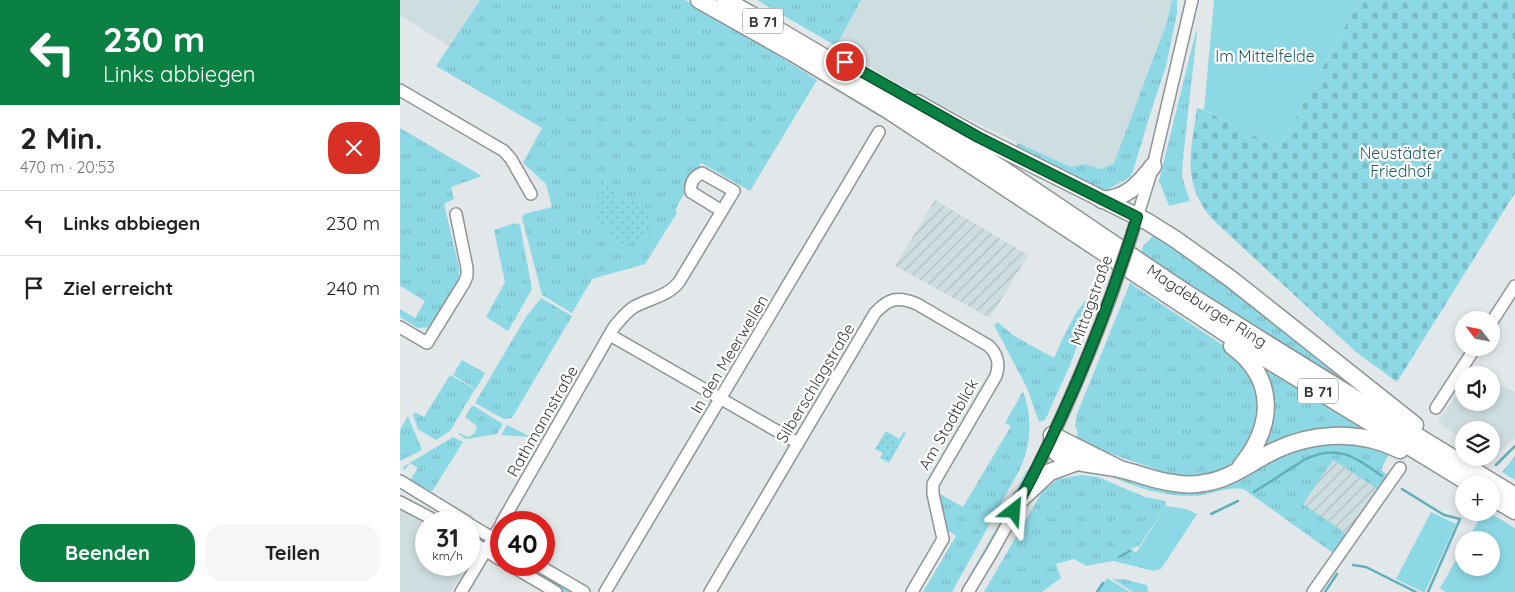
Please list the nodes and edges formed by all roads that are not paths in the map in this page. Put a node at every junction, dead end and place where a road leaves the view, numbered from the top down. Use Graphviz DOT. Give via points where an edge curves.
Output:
graph roads {
  1 [pos="699,0"];
  2 [pos="725,0"];
  3 [pos="1192,0"];
  4 [pos="800,42"];
  5 [pos="400,90"];
  6 [pos="879,132"];
  7 [pos="1153,166"];
  8 [pos="530,194"];
  9 [pos="1102,200"];
  10 [pos="722,210"];
  11 [pos="456,214"];
  12 [pos="1137,217"];
  13 [pos="1515,286"];
  14 [pos="1173,299"];
  15 [pos="1499,311"];
  16 [pos="400,327"];
  17 [pos="610,336"];
  18 [pos="996,355"];
  19 [pos="1470,356"];
  20 [pos="721,398"];
  21 [pos="1436,408"];
  22 [pos="1052,435"];
  23 [pos="798,443"];
  24 [pos="1080,461"];
  25 [pos="1400,468"];
  26 [pos="1120,469"];
  27 [pos="1235,473"];
  28 [pos="1465,476"];
  29 [pos="1465,476"];
  30 [pos="1470,476"];
  31 [pos="1455,479"];
  32 [pos="400,481"];
  33 [pos="1500,490"];
  34 [pos="1515,496"];
  35 [pos="1021,499"];
  36 [pos="400,502"];
  37 [pos="1500,503"];
  38 [pos="417,511"];
  39 [pos="449,511"];
  40 [pos="509,511"];
  41 [pos="1515,512"];
  42 [pos="480,546"];
  43 [pos="490,547"];
  44 [pos="486,550"];
  45 [pos="490,553"];
  46 [pos="555,575"];
  47 [pos="529,576"];
  48 [pos="461,592"];
  49 [pos="556,592"];
  50 [pos="584,592"];
  51 [pos="605,592"];
  52 [pos="710,592"];
  53 [pos="912,592"];
  54 [pos="968,592"];
  55 [pos="1313,592"];
  1 -- 14 [label="highway, Magdeburger Ring / B 71" via="891,112"];
  2 -- 4 [label="highway, Magdeburger Ring / B 71"];
  3 -- 7 [label="street, Mittagstraße"];
  4 -- 9 [label="highway" via="816,44 978,137"];
  4 -- 29 [label="highway, Magdeburger Ring / B 71" via="944,131"];
  5 -- 8 [label="street" via="504,151"];
  6 -- 20 [label="street, In den Meerwellen"];
  7 -- 9 [label="highway" via="1138,186 1126,194"];
  7 -- 12 [label="street, Mittagstraße"];
  9 -- 12 [label="highway"];
  10 -- 17 [label="street, Rathmannstraße" via="676,286 630,310"];
  11 -- 16 [label="street" via="467,268 464,283 427,343"];
  12 -- 22 [label="street, Mittagstraße, bridge" via="1111,296"];
  12 -- 30 [label="highway" via="1215,267 1406,418 1468,460"];
  13 -- 15 [label="street"];
  14 -- 27 [label="highway" via="1182,312 1238,351 1261,382 1266,408 1264,427 1257,444"];
  14 -- 28 [label="highway, Magdeburger Ring / B 71" via="1245,346"];
  17 -- 20 [label="street"];
  17 -- 40 [label="street, Rathmannstraße"];
  18 -- 23 [label="street, Silberschlagstraße" via="989,346 917,304 896,299 885,303 875,313"];
  18 -- 53 [label="street, Am Stadtblick" via="999,365 996,376 933,484 944,539"];
  19 -- 21 [label="street"];
  20 -- 23 [label="street"];
  20 -- 51 [label="street, In den Meerwellen"];
  22 -- 24 [label="highway" via="1052,444 1057,452"];
  22 -- 26 [label="highway"];
  22 -- 35 [label="street, Mittagstraße"];
  23 -- 52 [label="street, Silberschlagstraße"];
  24 -- 26 [label="highway"];
  24 -- 35 [label="highway" via="1050,472"];
  25 -- 55 [label="street"];
  26 -- 27 [label="highway" via="1187,484 1212,482"];
  27 -- 31 [label="highway" via="1291,444 1318,437 1343,436 1387,444 1449,479"];
  32 -- 39 [label="street"];
  33 -- 34 [label="highway, Magdeburger Ring / B 71"];
  35 -- 54 [label="street, Mittagstraße"];
  36 -- 38 [label="street"];
  37 -- 41 [label="highway"];
  42 -- 44 [label="street"];
  43 -- 44 [label="street, Rathmannstraße"];
  44 -- 45 [label="street"];
  44 -- 48 [label="street, Rathmannstraße"];
  46 -- 50 [label="street"];
  47 -- 49 [label="street"];
}
